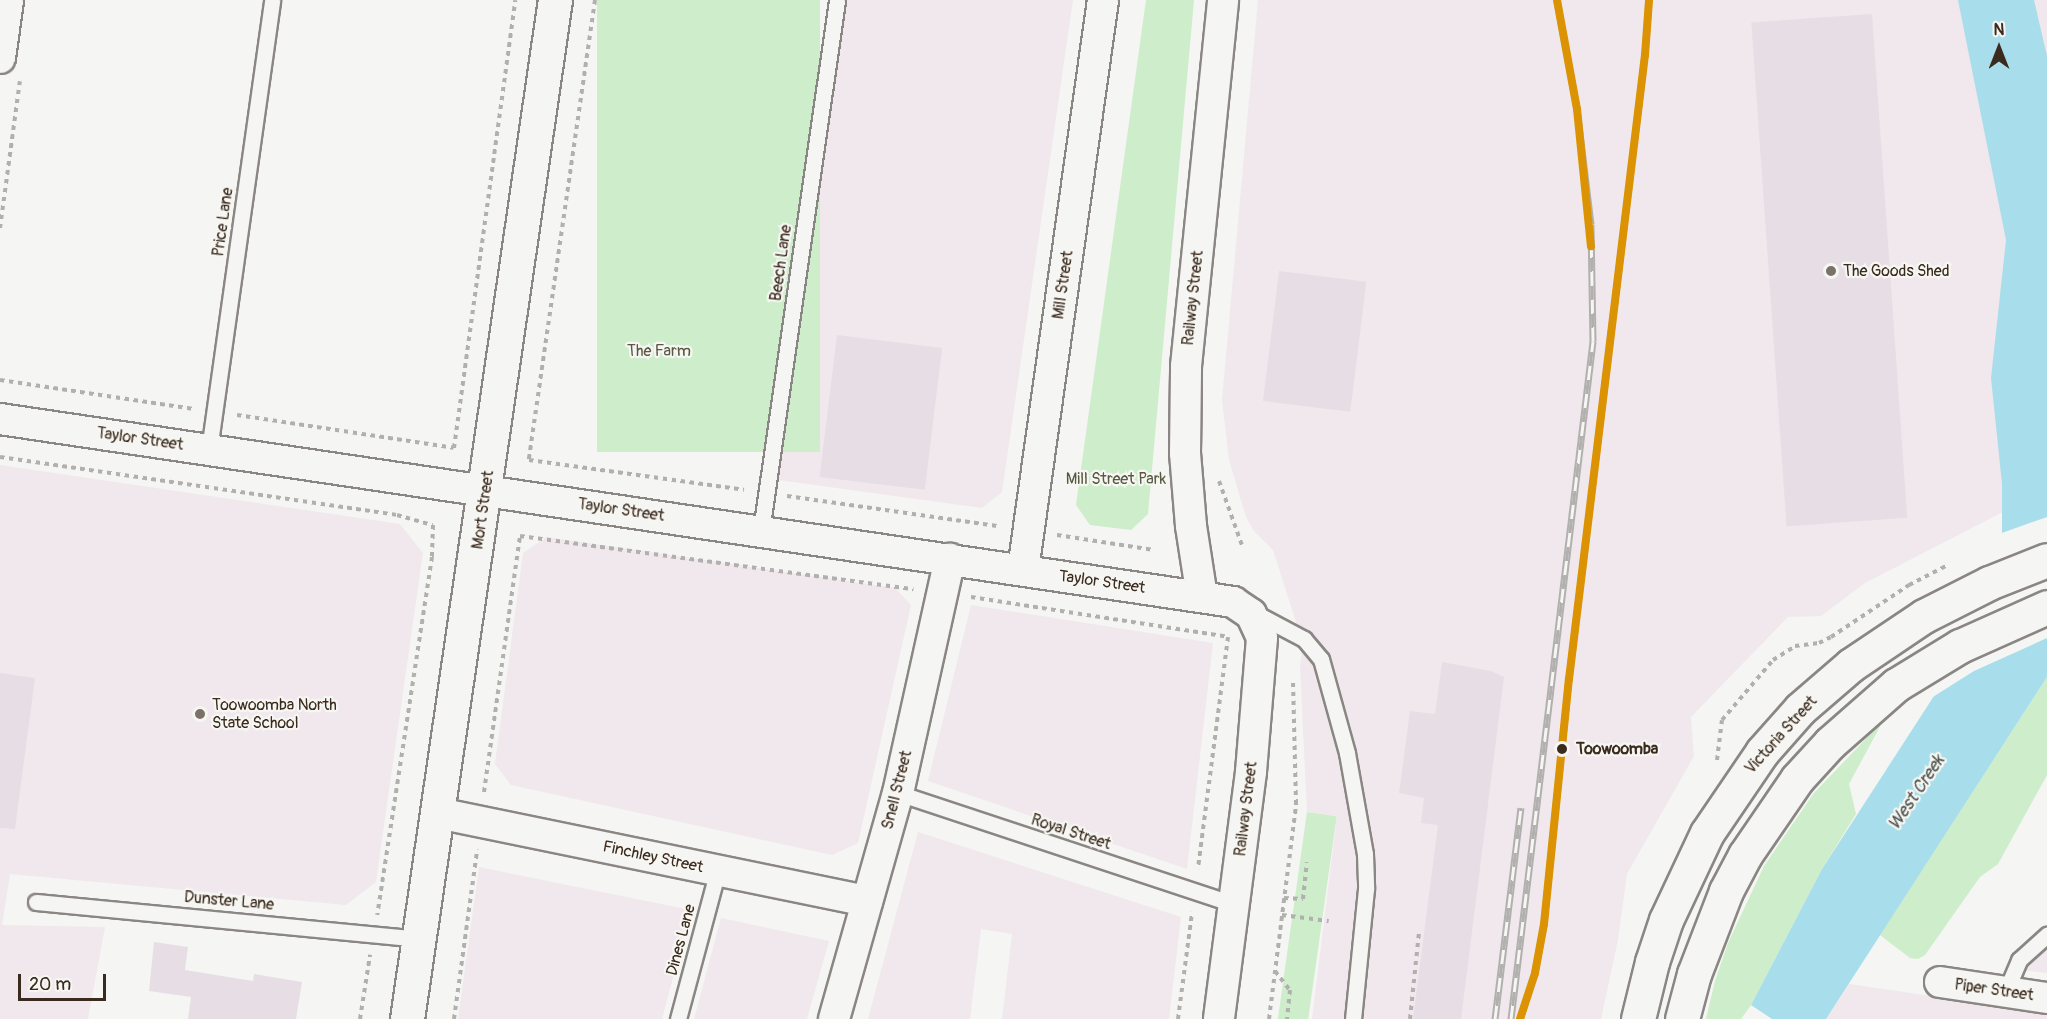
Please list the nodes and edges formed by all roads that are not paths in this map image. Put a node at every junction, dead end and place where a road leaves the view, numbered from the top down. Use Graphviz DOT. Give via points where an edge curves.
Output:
graph roads {
  1 [pos="8,0"];
  2 [pos="272,0"];
  3 [pos="555,0"];
  4 [pos="837,0"];
  5 [pos="1103,0"];
  6 [pos="1223,0"];
  7 [pos="0,58"];
  8 [pos="0,418"];
  9 [pos="209,450"];
  10 [pos="486,490"];
  11 [pos="761,531"];
  12 [pos="950,559"];
  13 [pos="2047,560"];
  14 [pos="1023,570"];
  15 [pos="1202,597"];
  16 [pos="1241,606"];
  17 [pos="2047,607"];
  18 [pos="898,793"];
  19 [pos="438,813"];
  20 [pos="718,870"];
  21 [pos="36,902"];
  22 [pos="867,902"];
  23 [pos="1234,904"];
  24 [pos="2047,935"];
  25 [pos="418,939"];
  26 [pos="1940,982"];
  27 [pos="2006,991"];
  28 [pos="2047,998"];
  29 [pos="407,1019"];
  30 [pos="678,1019"];
  31 [pos="834,1019"];
  32 [pos="1219,1019"];
  33 [pos="1353,1019"];
  34 [pos="1638,1019"];
  35 [pos="1682,1019"];
  1 -- 7 [label="street"];
  2 -- 9 [label="lane, Price Lane"];
  3 -- 10 [label="main road, Mort Street"];
  4 -- 11 [label="lane, Beech Lane"];
  5 -- 14 [label="street, Mill Street"];
  6 -- 15 [label="street, Railway Street" via="1186,366 1185,453"];
  8 -- 9 [label="street, Taylor Street"];
  9 -- 10 [label="street, Taylor Street"];
  10 -- 11 [label="street, Taylor Street"];
  10 -- 19 [label="main road, Mort Street"];
  11 -- 12 [label="street, Taylor Street"];
  12 -- 14 [label="street, Taylor Street"];
  12 -- 18 [label="street, Snell Street"];
  13 -- 34 [label="main road, Victoria Street" via="1989,583 1924,616 1851,665 1800,709 1762,752 1707,833 1670,910"];
  14 -- 15 [label="street, Taylor Street"];
  15 -- 16 [label="street, Taylor Street"];
  16 -- 23 [label="street, Railway Street" via="1257,622 1262,638 1251,772"];
  16 -- 33 [label="lane" via="1304,639 1321,659 1347,753 1365,854 1366,889"];
  17 -- 35 [label="main road" via="1960,646 1896,685 1830,743 1797,779 1745,855 1707,936"];
  18 -- 22 [label="street, Snell Street"];
  18 -- 23 [label="lane, Royal Street"];
  19 -- 20 [label="street, Finchley Street"];
  19 -- 25 [label="main road, Mort Street"];
  20 -- 22 [label="street, Finchley Street"];
  20 -- 30 [label="lane, Dines Lane"];
  21 -- 25 [label="lane, Dunster Lane"];
  22 -- 31 [label="street, Snell Street"];
  23 -- 32 [label="street, Railway Street"];
  24 -- 27 [label="lane" via="2019,960"];
  25 -- 29 [label="main road, Mort Street"];
  26 -- 27 [label="street, Piper Street"];
  27 -- 28 [label="street, Piper Street"];
}
